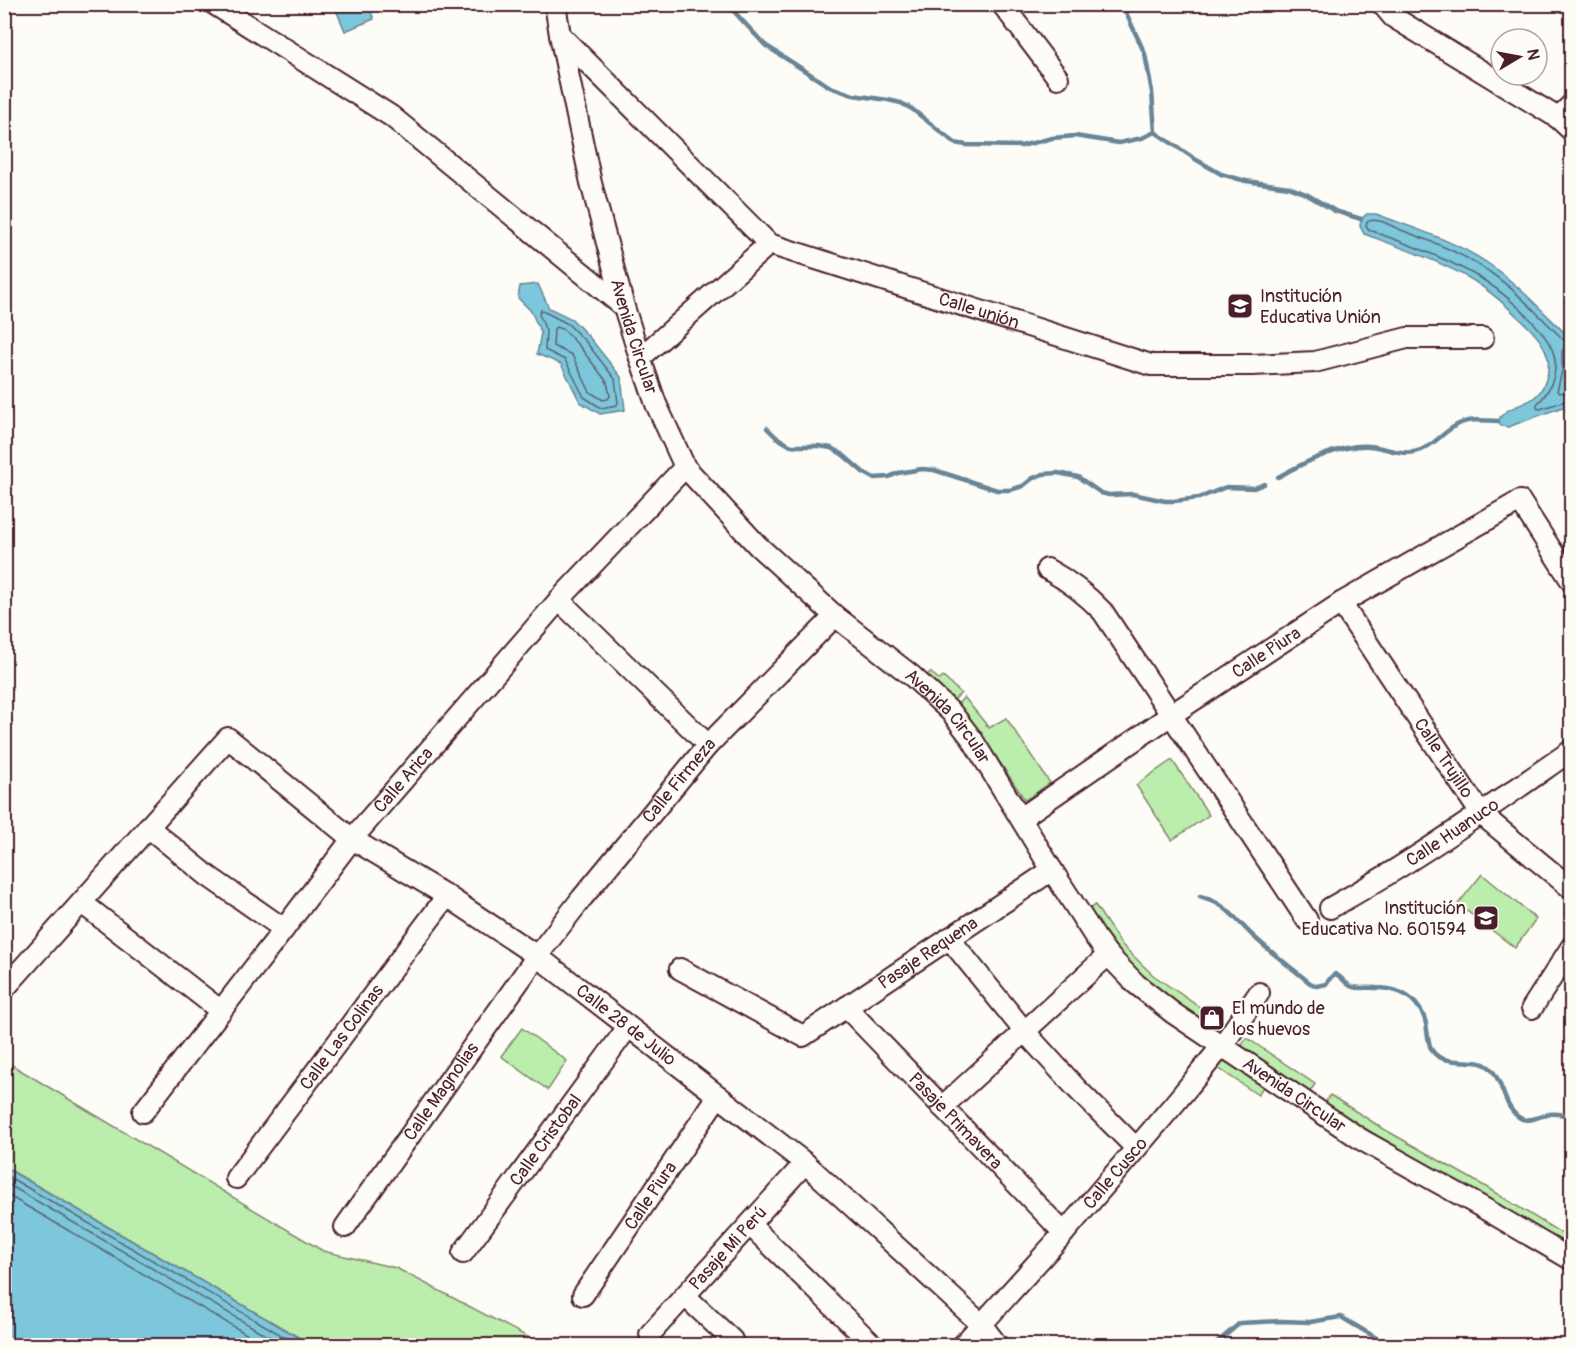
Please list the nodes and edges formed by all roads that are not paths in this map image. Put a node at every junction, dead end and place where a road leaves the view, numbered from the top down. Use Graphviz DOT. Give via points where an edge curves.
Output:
graph roads {
  1 [pos="214,4"];
  2 [pos="555,4"];
  3 [pos="1002,4"];
  4 [pos="1382,4"];
  5 [pos="560,35"];
  6 [pos="1058,78"];
  7 [pos="1567,117"];
  8 [pos="769,244"];
  9 [pos="624,307"];
  10 [pos="1483,338"];
  11 [pos="640,358"];
  12 [pos="685,467"];
  13 [pos="1047,569"];
  14 [pos="1572,582"];
  15 [pos="559,600"];
  16 [pos="1341,603"];
  17 [pos="835,616"];
  18 [pos="1171,715"];
  19 [pos="708,745"];
  20 [pos="1572,750"];
  21 [pos="1481,814"];
  22 [pos="1021,818"];
  23 [pos="148,827"];
  24 [pos="352,839"];
  25 [pos="1052,870"];
  26 [pos="1572,889"];
  27 [pos="447,896"];
  28 [pos="82,903"];
  29 [pos="1330,908"];
  30 [pos="1307,920"];
  31 [pos="284,929"];
  32 [pos="949,938"];
  33 [pos="1572,946"];
  34 [pos="1107,955"];
  35 [pos="537,956"];
  36 [pos="680,969"];
  37 [pos="4,989"];
  38 [pos="1259,993"];
  39 [pos="846,1007"];
  40 [pos="1532,1008"];
  41 [pos="221,1011"];
  42 [pos="628,1027"];
  43 [pos="1025,1032"];
  44 [pos="1222,1046"];
  45 [pos="718,1096"];
  46 [pos="942,1107"];
  47 [pos="142,1112"];
  48 [pos="1136,1148"];
  49 [pos="805,1163"];
  50 [pos="236,1179"];
  51 [pos="750,1225"];
  52 [pos="345,1227"];
  53 [pos="1064,1233"];
  54 [pos="463,1253"];
  55 [pos="1572,1260"];
  56 [pos="583,1295"];
  57 [pos="685,1296"];
  58 [pos="981,1324"];
  59 [pos="650,1334"];
  60 [pos="732,1340"];
  61 [pos="874,1346"];
  62 [pos="962,1346"];
  63 [pos="998,1346"];
  1 -- 9 [label="street" via="391,116"];
  2 -- 5 [label="street, Avenida Circular"];
  3 -- 6 [label="street"];
  4 -- 7 [label="street" via="1393,17"];
  5 -- 8 [label="street, Calle unión"];
  5 -- 9 [label="street, Avenida Circular" via="591,183"];
  8 -- 10 [label="street, Calle unión" via="1151,365 1316,362 1407,338"];
  8 -- 11 [label="street"];
  9 -- 11 [label="street, Avenida Circular"];
  11 -- 12 [label="street, Avenida Circular"];
  12 -- 15 [label="street, Calle Arica"];
  12 -- 17 [label="street, Avenida Circular" via="758,546"];
  13 -- 18 [label="street" via="1068,580 1103,612"];
  14 -- 16 [label="street, Calle Piura" via="1520,501"];
  15 -- 19 [label="street"];
  15 -- 24 [label="street, Calle Arica"];
  16 -- 18 [label="street, Calle Piura"];
  16 -- 21 [label="street, Calle Trujillo"];
  17 -- 19 [label="street, Calle Firmeza"];
  17 -- 22 [label="street, Avenida Circular" via="952,713"];
  18 -- 22 [label="street, Calle Piura"];
  18 -- 30 [label="street"];
  19 -- 35 [label="street, Calle Firmeza"];
  20 -- 21 [label="street, Calle Huanuco"];
  21 -- 26 [label="street, Calle Trujillo"];
  21 -- 29 [label="street, Calle Huanuco"];
  22 -- 25 [label="street, Avenida Circular"];
  23 -- 24 [label="street, Calle 28 de Julio" via="228,738"];
  23 -- 28 [label="street"];
  23 -- 31 [label="street" via="208,876"];
  24 -- 27 [label="street, Calle 28 de Julio"];
  24 -- 31 [label="street, Calle Arica"];
  25 -- 32 [label="street, Pasaje Requena"];
  25 -- 34 [label="street, Avenida Circular"];
  27 -- 35 [label="street, Calle 28 de Julio"];
  27 -- 50 [label="street, Calle Las Colinas"];
  28 -- 37 [label="street"];
  28 -- 41 [label="street"];
  31 -- 41 [label="street, Calle Arica"];
  32 -- 39 [label="street, Pasaje Requena"];
  32 -- 43 [label="street"];
  33 -- 40 [label="street"];
  34 -- 43 [label="street"];
  34 -- 44 [label="street, Avenida Circular" via="1149,995"];
  35 -- 42 [label="street, Calle 28 de Julio"];
  35 -- 52 [label="street, Calle Magnolias"];
  36 -- 39 [label="street, Pasaje Requena" via="803,1036"];
  38 -- 44 [label="street, Calle Cusco"];
  39 -- 46 [label="street, Pasaje Primavera"];
  41 -- 47 [label="street, Calle Arica"];
  42 -- 45 [label="street, Calle 28 de Julio"];
  42 -- 54 [label="street, Calle Cristobal"];
  43 -- 46 [label="street"];
  43 -- 48 [label="street"];
  44 -- 48 [label="street, Calle Cusco"];
  44 -- 55 [label="street, Avenida Circular" via="1362,1140"];
  45 -- 49 [label="street, Calle 28 de Julio"];
  45 -- 56 [label="street, Calle Piura"];
  46 -- 53 [label="street, Pasaje Primavera"];
  48 -- 53 [label="street, Calle Cusco"];
  49 -- 51 [label="street, Pasaje Mi Perú"];
  49 -- 58 [label="street, Calle 28 de Julio"];
  51 -- 57 [label="street, Pasaje Mi Perú"];
  51 -- 61 [label="street"];
  53 -- 58 [label="street, Calle Cusco"];
  57 -- 59 [label="street, Pasaje Mi Perú"];
  57 -- 60 [label="street"];
  58 -- 62 [label="street, Calle Cusco"];
  58 -- 63 [label="street, Calle 28 de Julio"];
}
